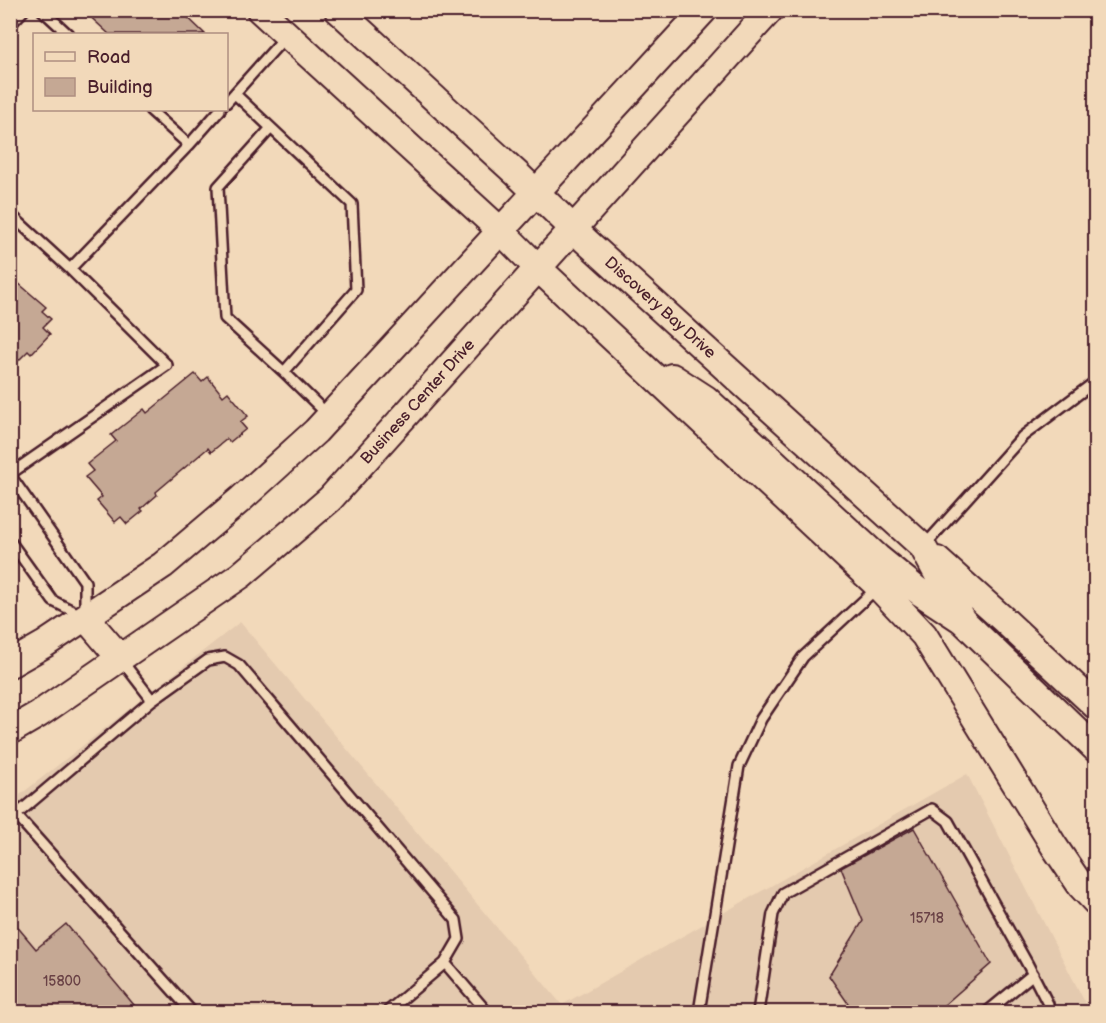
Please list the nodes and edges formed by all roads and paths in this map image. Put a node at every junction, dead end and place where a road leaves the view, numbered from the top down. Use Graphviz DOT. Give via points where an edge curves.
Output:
graph roads {
  1 [pos="24,10"];
  2 [pos="42,10"];
  3 [pos="260,10"];
  4 [pos="338,10"];
  5 [pos="704,10"];
  6 [pos="770,10"];
  7 [pos="10,25"];
  8 [pos="67,33"];
  9 [pos="287,35"];
  10 [pos="235,94"];
  11 [pos="228,101"];
  12 [pos="151,111"];
  13 [pos="219,111"];
  14 [pos="271,128"];
  15 [pos="189,145"];
  16 [pos="537,192"];
  17 [pos="10,214"];
  18 [pos="574,229"];
  19 [pos="501,231"];
  20 [pos="538,268"];
  21 [pos="70,269"];
  22 [pos="598,324"];
  23 [pos="284,372"];
  24 [pos="1095,381"];
  25 [pos="329,416"];
  26 [pos="10,475"];
  27 [pos="10,542"];
  28 [pos="922,547"];
  29 [pos="879,587"];
  30 [pos="85,617"];
  31 [pos="962,620"];
  32 [pos="121,659"];
  33 [pos="10,664"];
  34 [pos="152,700"];
  35 [pos="1095,706"];
  36 [pos="10,731"];
  37 [pos="1095,749"];
  38 [pos="13,817"];
  39 [pos="1095,902"];
  40 [pos="445,963"];
  41 [pos="1033,974"];
  42 [pos="192,1012"];
  43 [pos="387,1012"];
  44 [pos="487,1012"];
  45 [pos="699,1012"];
  46 [pos="758,1012"];
  47 [pos="987,1012"];
  48 [pos="1046,1012"];
  1 -- 7 [label="lane"];
  2 -- 8 [label="lane"];
  3 -- 9 [label="street"];
  4 -- 16 [label="street, Discovery Bay Drive"];
  5 -- 16 [label="street"];
  6 -- 18 [label="street, Business Center Drive"];
  9 -- 10 [label="lane"];
  9 -- 19 [label="street"];
  10 -- 11 [label="lane"];
  10 -- 14 [label="lane"];
  12 -- 15 [label="lane"];
  13 -- 15 [label="lane"];
  14 -- 23 [label="lane" via="218,187 218,199 225,318"];
  14 -- 23 [label="lane" via="352,204 356,290"];
  15 -- 21 [label="lane"];
  16 -- 18 [label="street, Discovery Bay Drive"];
  16 -- 19 [label="street"];
  17 -- 21 [label="lane"];
  18 -- 20 [label="street, Business Center Drive"];
  18 -- 28 [label="street, Discovery Bay Drive"];
  19 -- 20 [label="street"];
  19 -- 25 [label="street"];
  20 -- 22 [label="street"];
  20 -- 32 [label="street, Business Center Drive" via="330,499 241,575"];
  21 -- 26 [label="lane" via="167,365"];
  22 -- 29 [label="street"];
  22 -- 31 [label="street" via="706,399 878,558"];
  23 -- 25 [label="lane"];
  24 -- 28 [label="lane" via="1023,436"];
  25 -- 30 [label="street" via="163,566"];
  26 -- 30 [label="lane" via="85,582"];
  27 -- 30 [label="lane" via="53,601"];
  28 -- 31 [label="street, Discovery Bay Drive"];
  28 -- 35 [label="street"];
  29 -- 39 [label="street" via="924,635 1054,846"];
  29 -- 45 [label="lane" via="803,657 761,719 739,766"];
  30 -- 32 [label="street"];
  30 -- 33 [label="street"];
  31 -- 37 [label="street"];
  32 -- 34 [label="lane"];
  32 -- 36 [label="street, Business Center Drive"];
  34 -- 38 [label="lane"];
  34 -- 40 [label="lane" via="208,660 225,657 239,665 456,920 459,939"];
  38 -- 42 [label="lane"];
  40 -- 43 [label="lane"];
  40 -- 44 [label="lane"];
  41 -- 46 [label="lane" via="948,821 932,809 783,893 773,914"];
  41 -- 47 [label="lane"];
  41 -- 48 [label="lane" via="1048,1004"];
}
